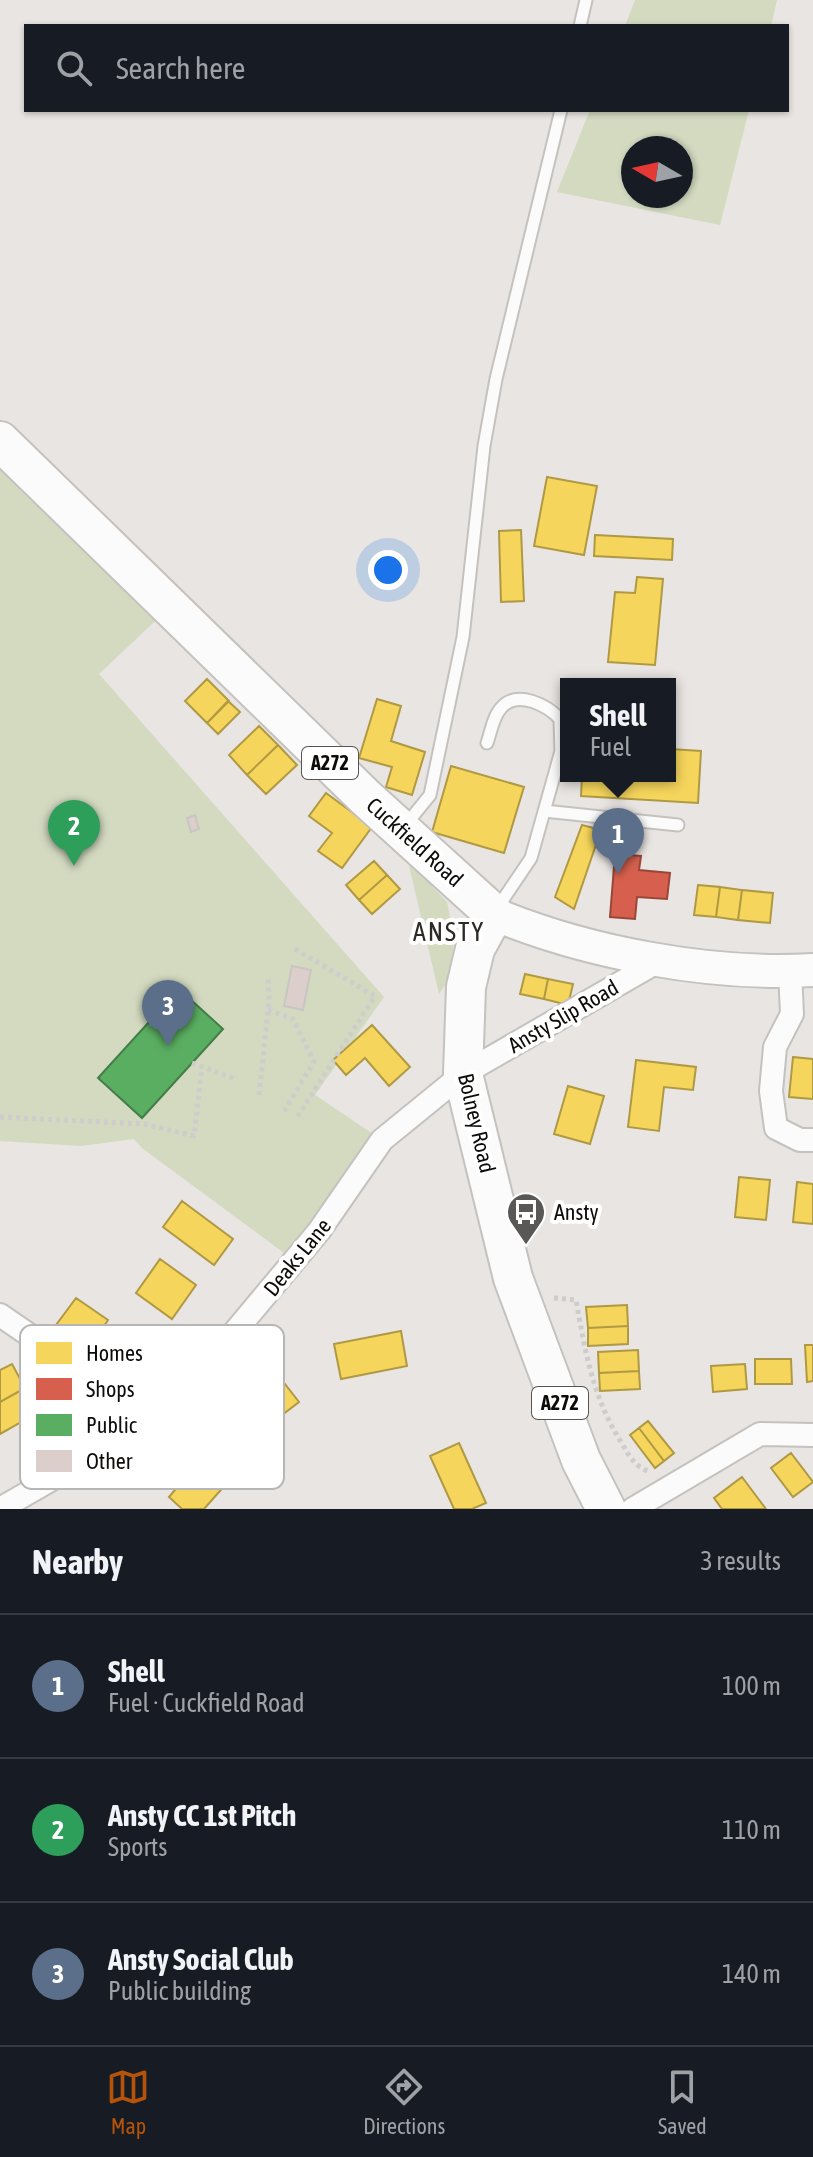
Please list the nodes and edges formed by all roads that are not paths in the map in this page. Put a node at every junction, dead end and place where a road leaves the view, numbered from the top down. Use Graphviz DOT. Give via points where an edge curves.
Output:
graph roads {
  1 [pos="586,0"];
  2 [pos="580,24"];
  3 [pos="561,112"];
  4 [pos="0,441"];
  5 [pos="560,719"];
  6 [pos="487,743"];
  7 [pos="560,755"];
  8 [pos="544,811"];
  9 [pos="678,825"];
  10 [pos="401,830"];
  11 [pos="494,914"];
  12 [pos="662,959"];
  13 [pos="802,971"];
  14 [pos="463,1074"];
  15 [pos="813,1140"];
  16 [pos="0,1315"];
  17 [pos="240,1325"];
  18 [pos="20,1329"];
  19 [pos="813,1435"];
  20 [pos="35,1489"];
  21 [pos="0,1509"];
  22 [pos="606,1509"];
  23 [pos="633,1509"];
  1 -- 2 [label="lane"];
  3 -- 10 [label="lane" via="496,379 463,637 430,795"];
  4 -- 10 [label="highway, Cuckfield Road / A272"];
  5 -- 6 [label="lane" via="549,707 514,700 495,716"];
  7 -- 8 [label="lane"];
  8 -- 9 [label="lane"];
  8 -- 11 [label="lane" via="531,858"];
  10 -- 11 [label="highway, Cuckfield Road / A272"];
  11 -- 12 [label="main road, Cuckfield Road" via="598,949"];
  11 -- 14 [label="highway, Bolney Road / A272" via="475,949 466,987"];
  12 -- 13 [label="main road, Cuckfield Road" via="733,970"];
  12 -- 14 [label="street, Ansty Slip Road"];
  13 -- 15 [label="street" via="792,1014 775,1047 771,1091 776,1128 800,1140"];
  14 -- 17 [label="street, Deaks Lane" via="382,1140 319,1231"];
  14 -- 22 [label="highway, Bolney Road / A272" via="519,1295 581,1460"];
  16 -- 18 [label="street"];
  19 -- 23 [label="street" via="760,1434"];
  20 -- 21 [label="street, Deaks Lane"];
}
